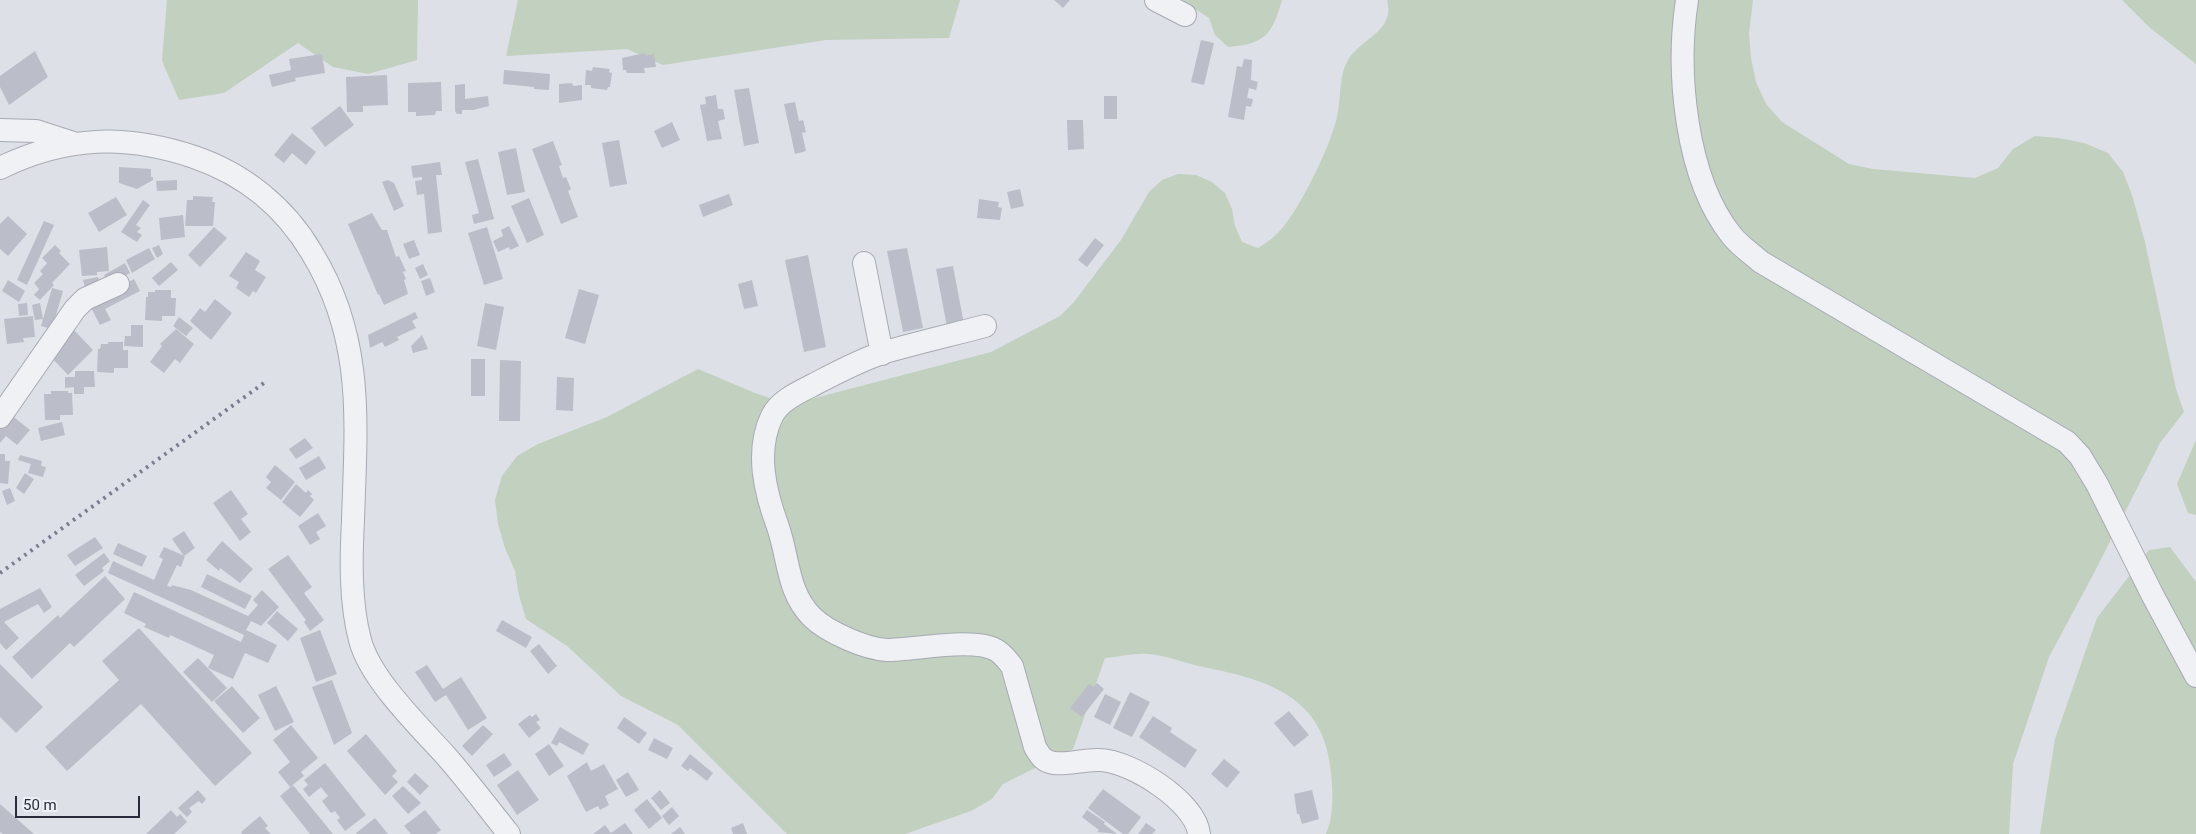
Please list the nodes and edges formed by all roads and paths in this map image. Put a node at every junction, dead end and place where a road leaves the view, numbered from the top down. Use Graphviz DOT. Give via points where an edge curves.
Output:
graph roads {
  1 [pos="1156,0"];
  2 [pos="1687,0"];
  3 [pos="1185,16"];
  4 [pos="0,130"];
  5 [pos="73,143"];
  6 [pos="0,168"];
  7 [pos="864,263"];
  8 [pos="118,284"];
  9 [pos="985,326"];
  10 [pos="882,354"];
  11 [pos="0,417"];
  12 [pos="2196,676"];
  13 [pos="509,834"];
  14 [pos="1199,834"];
  1 -- 3 [label="street"];
  2 -- 12 [label="street" via="1684,104 1704,185 1733,237 1761,262 2067,442 2097,484"];
  4 -- 5 [label="street" via="36,132"];
  5 -- 6 [label="street" via="24,156"];
  5 -- 13 [label="street" via="108,140 145,143 207,161 252,186 278,208 303,237 325,274 350,350 356,422 352,585 360,642 376,674"];
  7 -- 10 [label="street"];
  8 -- 11 [label="street" via="96,292 75,309"];
  9 -- 10 [label="street"];
  10 -- 14 [label="street" via="847,367 795,394 777,408 766,433 763,465 769,500 798,600 812,618 828,630 864,645 886,650 975,645 995,649 1012,666 1041,758 1053,764 1121,763 1142,773 1186,808 1196,821"];
}
